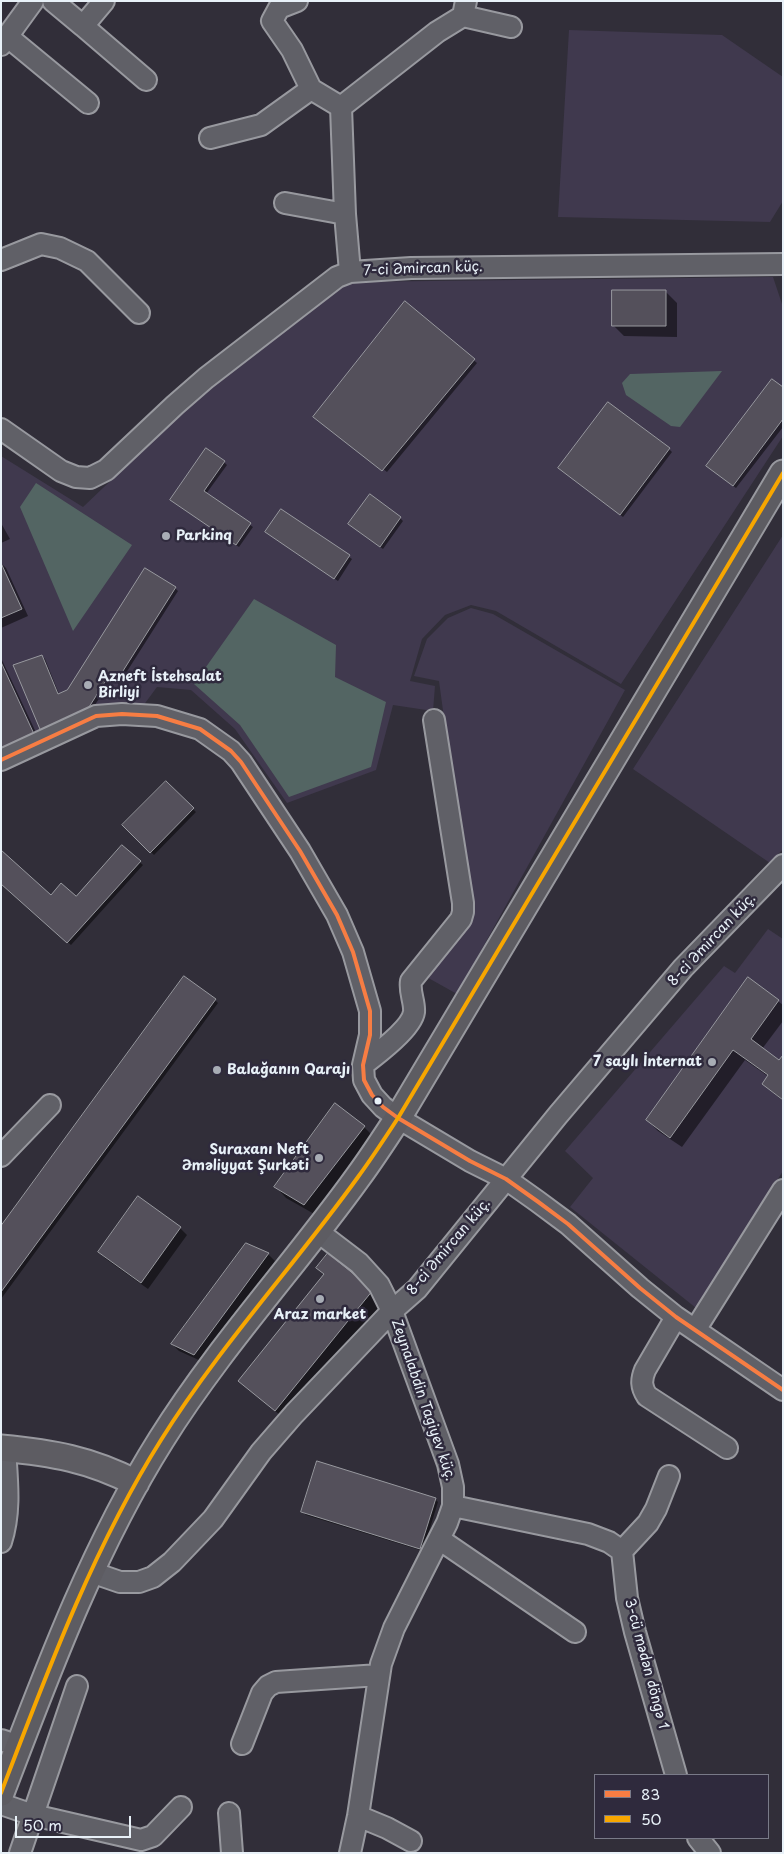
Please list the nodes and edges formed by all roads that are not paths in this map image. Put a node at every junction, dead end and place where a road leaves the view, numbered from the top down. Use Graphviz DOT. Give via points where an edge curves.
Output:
graph roads {
  1 [pos="33,1"];
  2 [pos="53,1"];
  3 [pos="104,1"];
  4 [pos="296,1"];
  5 [pos="464,9"];
  6 [pos="84,26"];
  7 [pos="510,27"];
  8 [pos="4,41"];
  9 [pos="146,80"];
  10 [pos="310,89"];
  11 [pos="88,103"];
  12 [pos="341,107"];
  13 [pos="210,138"];
  14 [pos="285,203"];
  15 [pos="345,214"];
  16 [pos="1,260"];
  17 [pos="783,264"];
  18 [pos="350,272"];
  19 [pos="139,313"];
  20 [pos="1,429"];
  21 [pos="783,474"];
  22 [pos="434,720"];
  23 [pos="1,760"];
  24 [pos="783,864"];
  25 [pos="363,1065"];
  26 [pos="50,1105"];
  27 [pos="398,1118"];
  28 [pos="1,1156"];
  29 [pos="506,1179"];
  30 [pos="783,1190"];
  31 [pos="317,1231"];
  32 [pos="392,1311"];
  33 [pos="676,1317"];
  34 [pos="695,1330"];
  35 [pos="783,1390"];
  36 [pos="3,1448"];
  37 [pos="727,1448"];
  38 [pos="669,1476"];
  39 [pos="136,1483"];
  40 [pos="453,1506"];
  41 [pos="440,1539"];
  42 [pos="1,1542"];
  43 [pos="622,1551"];
  44 [pos="91,1572"];
  45 [pos="574,1632"];
  46 [pos="379,1675"];
  47 [pos="77,1686"];
  48 [pos="10,1743"];
  49 [pos="242,1744"];
  50 [pos="676,1774"];
  51 [pos="1,1793"];
  52 [pos="1,1804"];
  53 [pos="181,1807"];
  54 [pos="229,1813"];
  55 [pos="33,1815"];
  56 [pos="358,1816"];
  57 [pos="699,1839"];
  58 [pos="411,1842"];
  59 [pos="20,1853"];
  60 [pos="232,1853"];
  61 [pos="350,1853"];
  62 [pos="710,1853"];
  1 -- 8 [label="street"];
  2 -- 6 [label="street"];
  3 -- 6 [label="street"];
  4 -- 10 [label="street" via="279,8 272,21 292,50"];
  5 -- 7 [label="street"];
  5 -- 12 [label="street"];
  6 -- 9 [label="street"];
  8 -- 11 [label="street"];
  10 -- 12 [label="street"];
  10 -- 13 [label="street" via="261,125"];
  12 -- 15 [label="street"];
  14 -- 15 [label="street"];
  15 -- 18 [label="street"];
  16 -- 19 [label="street" via="41,244 60,248 87,261"];
  17 -- 18 [label="street, 7-ci Əmircan küç." via="411,268"];
  18 -- 20 [label="street, 7-ci Əmircan küç." via="336,277 206,378 106,470 90,478 61,471"];
  21 -- 27 [label="main road"];
  22 -- 25 [label="street" via="463,912 461,919 411,981 414,1015 409,1023"];
  23 -- 25 [label="street" via="96,716 122,714 157,716 187,724 200,729 231,751 300,851 337,915 353,952 370,1011 370,1035"];
  24 -- 29 [label="street, 8-ci Əmircan küç." via="682,968"];
  25 -- 27 [label="street" via="364,1080 372,1095"];
  26 -- 28 [label="street"];
  27 -- 29 [label="street"];
  27 -- 31 [label="main road"];
  29 -- 32 [label="street, 8-ci Əmircan küç." via="417,1289"];
  29 -- 33 [label="street" via="568,1224"];
  30 -- 34 [label="street"];
  31 -- 32 [label="street, Zeynalabdin Tagiyev küç." via="359,1263 379,1285"];
  31 -- 39 [label="main road" via="194,1390"];
  32 -- 40 [label="street, Zeynalabdin Tagiyev küç." via="448,1464"];
  32 -- 44 [label="street, 8-ci Əmircan küç." via="294,1414 261,1452 213,1519 172,1562 153,1577 139,1582 120,1582"];
  33 -- 34 [label="street"];
  33 -- 37 [label="street" via="645,1370 642,1388 647,1396"];
  34 -- 35 [label="street"];
  36 -- 39 [label="main road" via="84,1460"];
  36 -- 42 [label="street" via="8,1505"];
  38 -- 43 [label="street" via="648,1523"];
  39 -- 44 [label="main road"];
  40 -- 41 [label="street, Zeynalabdin Tagiyev küç."];
  40 -- 43 [label="street" via="588,1534"];
  41 -- 45 [label="street"];
  41 -- 46 [label="street, Zeynalabdin Tagiyev küç." via="394,1628"];
  43 -- 50 [label="street, 3-cü mədən döngə 1" via="627,1598 635,1632"];
  44 -- 48 [label="main road"];
  46 -- 49 [label="street" via="276,1682 268,1686 262,1693"];
  46 -- 56 [label="street, Zeynalabdin Tagiyev küç."];
  47 -- 55 [label="street"];
  48 -- 51 [label="main road"];
  52 -- 55 [label="street"];
  53 -- 55 [label="street" via="153,1836 141,1840"];
  54 -- 60 [label="street"];
  55 -- 59 [label="street"];
  56 -- 58 [label="street"];
  56 -- 61 [label="street, Zeynalabdin Tagiyev küç."];
  57 -- 62 [label="street"];
}
